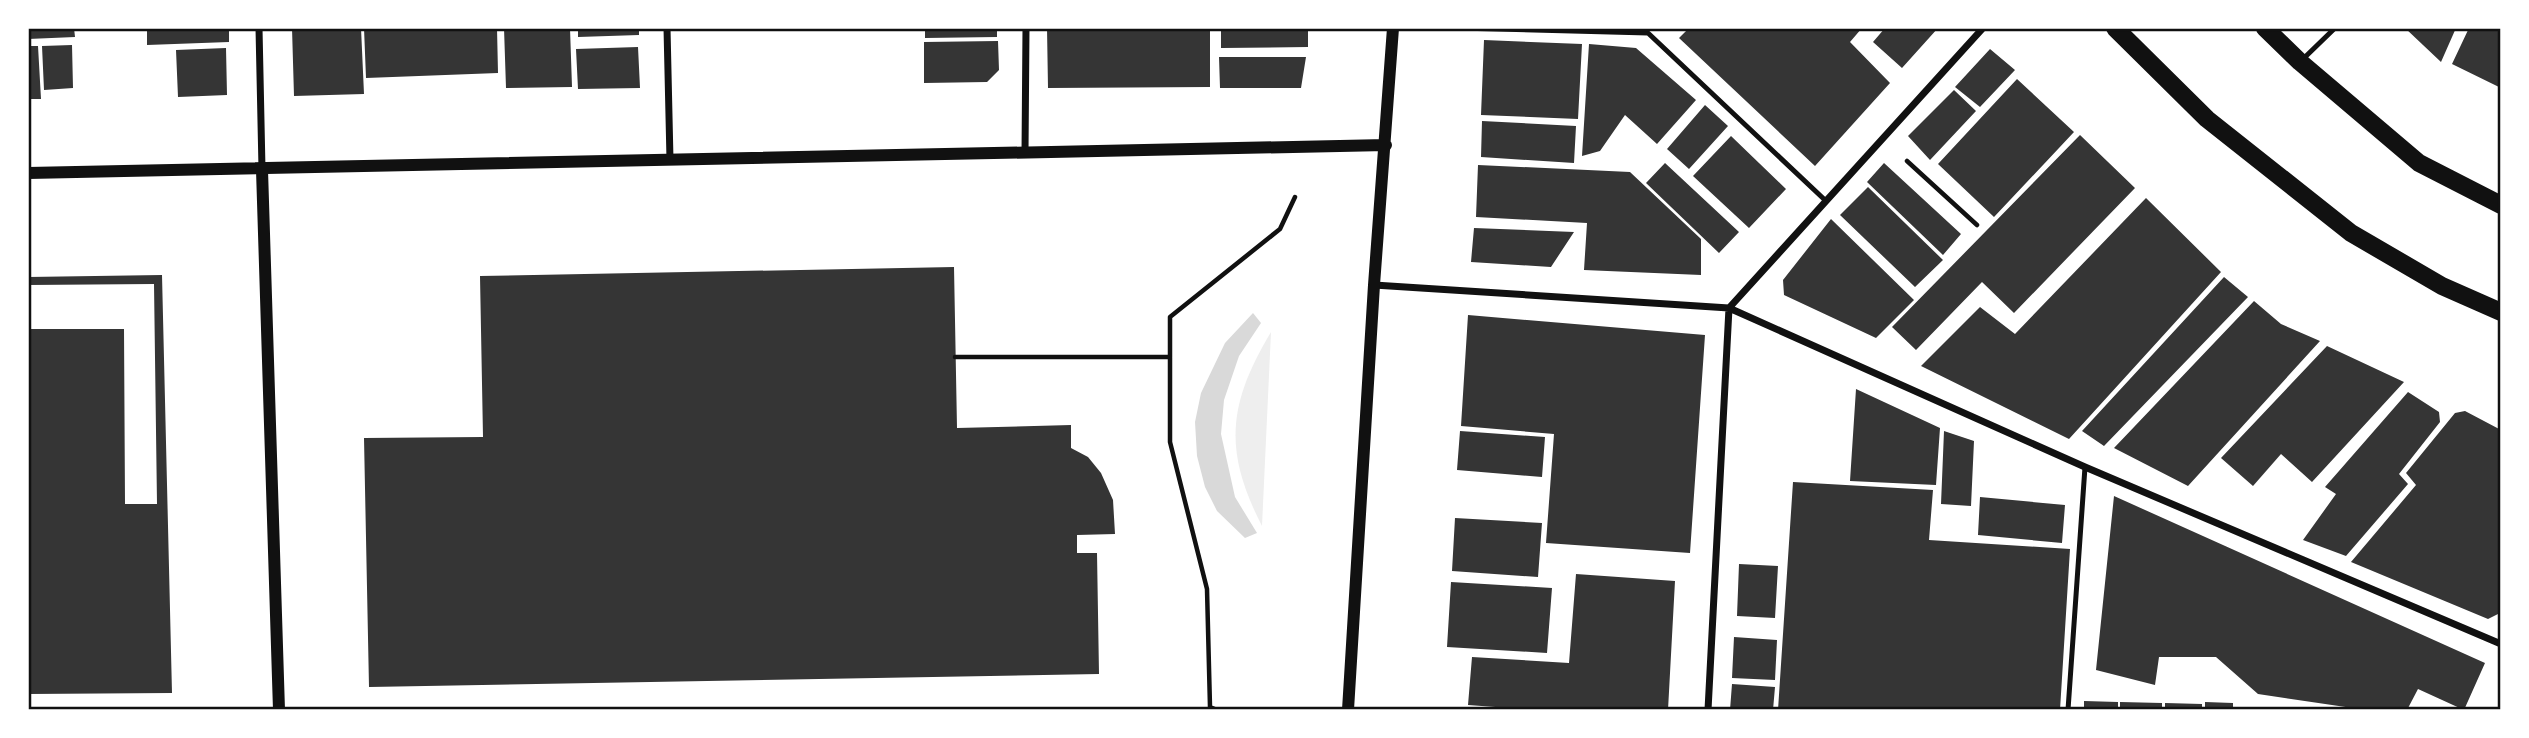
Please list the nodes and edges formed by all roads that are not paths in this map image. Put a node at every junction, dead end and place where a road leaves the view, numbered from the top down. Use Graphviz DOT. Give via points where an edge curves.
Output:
graph roads {
  1 [pos="259,28"];
  2 [pos="667,28"];
  3 [pos="1026,28"];
  4 [pos="1393,28"];
  5 [pos="1458,28"];
  6 [pos="1983,28"];
  7 [pos="2115,28"];
  8 [pos="2265,28"];
  9 [pos="2334,28"];
  10 [pos="2300,62"];
  11 [pos="1386,145"];
  12 [pos="1025,153"];
  13 [pos="670,161"];
  14 [pos="262,170"];
  15 [pos="28,173"];
  16 [pos="1826,201"];
  17 [pos="2501,205"];
  18 [pos="1374,285"];
  19 [pos="1729,308"];
  20 [pos="2501,312"];
  21 [pos="2085,467"];
  22 [pos="2501,644"];
  23 [pos="279,710"];
  24 [pos="1348,710"];
  25 [pos="1708,710"];
  26 [pos="2068,710"];
  1 -- 14 [label="street"];
  2 -- 13 [label="street"];
  3 -- 12 [label="street"];
  4 -- 11 [label="street"];
  5 -- 16 [label="lane" via="1648,33"];
  6 -- 16 [label="street"];
  7 -- 20 [label="main road" via="2207,119 2351,233 2442,286"];
  8 -- 10 [label="main road"];
  9 -- 10 [label="lane"];
  10 -- 17 [label="main road" via="2419,163"];
  11 -- 12 [label="street"];
  11 -- 18 [label="street"];
  12 -- 13 [label="street"];
  13 -- 14 [label="street"];
  14 -- 15 [label="street"];
  14 -- 23 [label="street"];
  16 -- 19 [label="street"];
  18 -- 19 [label="street"];
  18 -- 24 [label="street"];
  19 -- 21 [label="street"];
  19 -- 25 [label="street"];
  21 -- 22 [label="street"];
  21 -- 26 [label="lane"];
}
